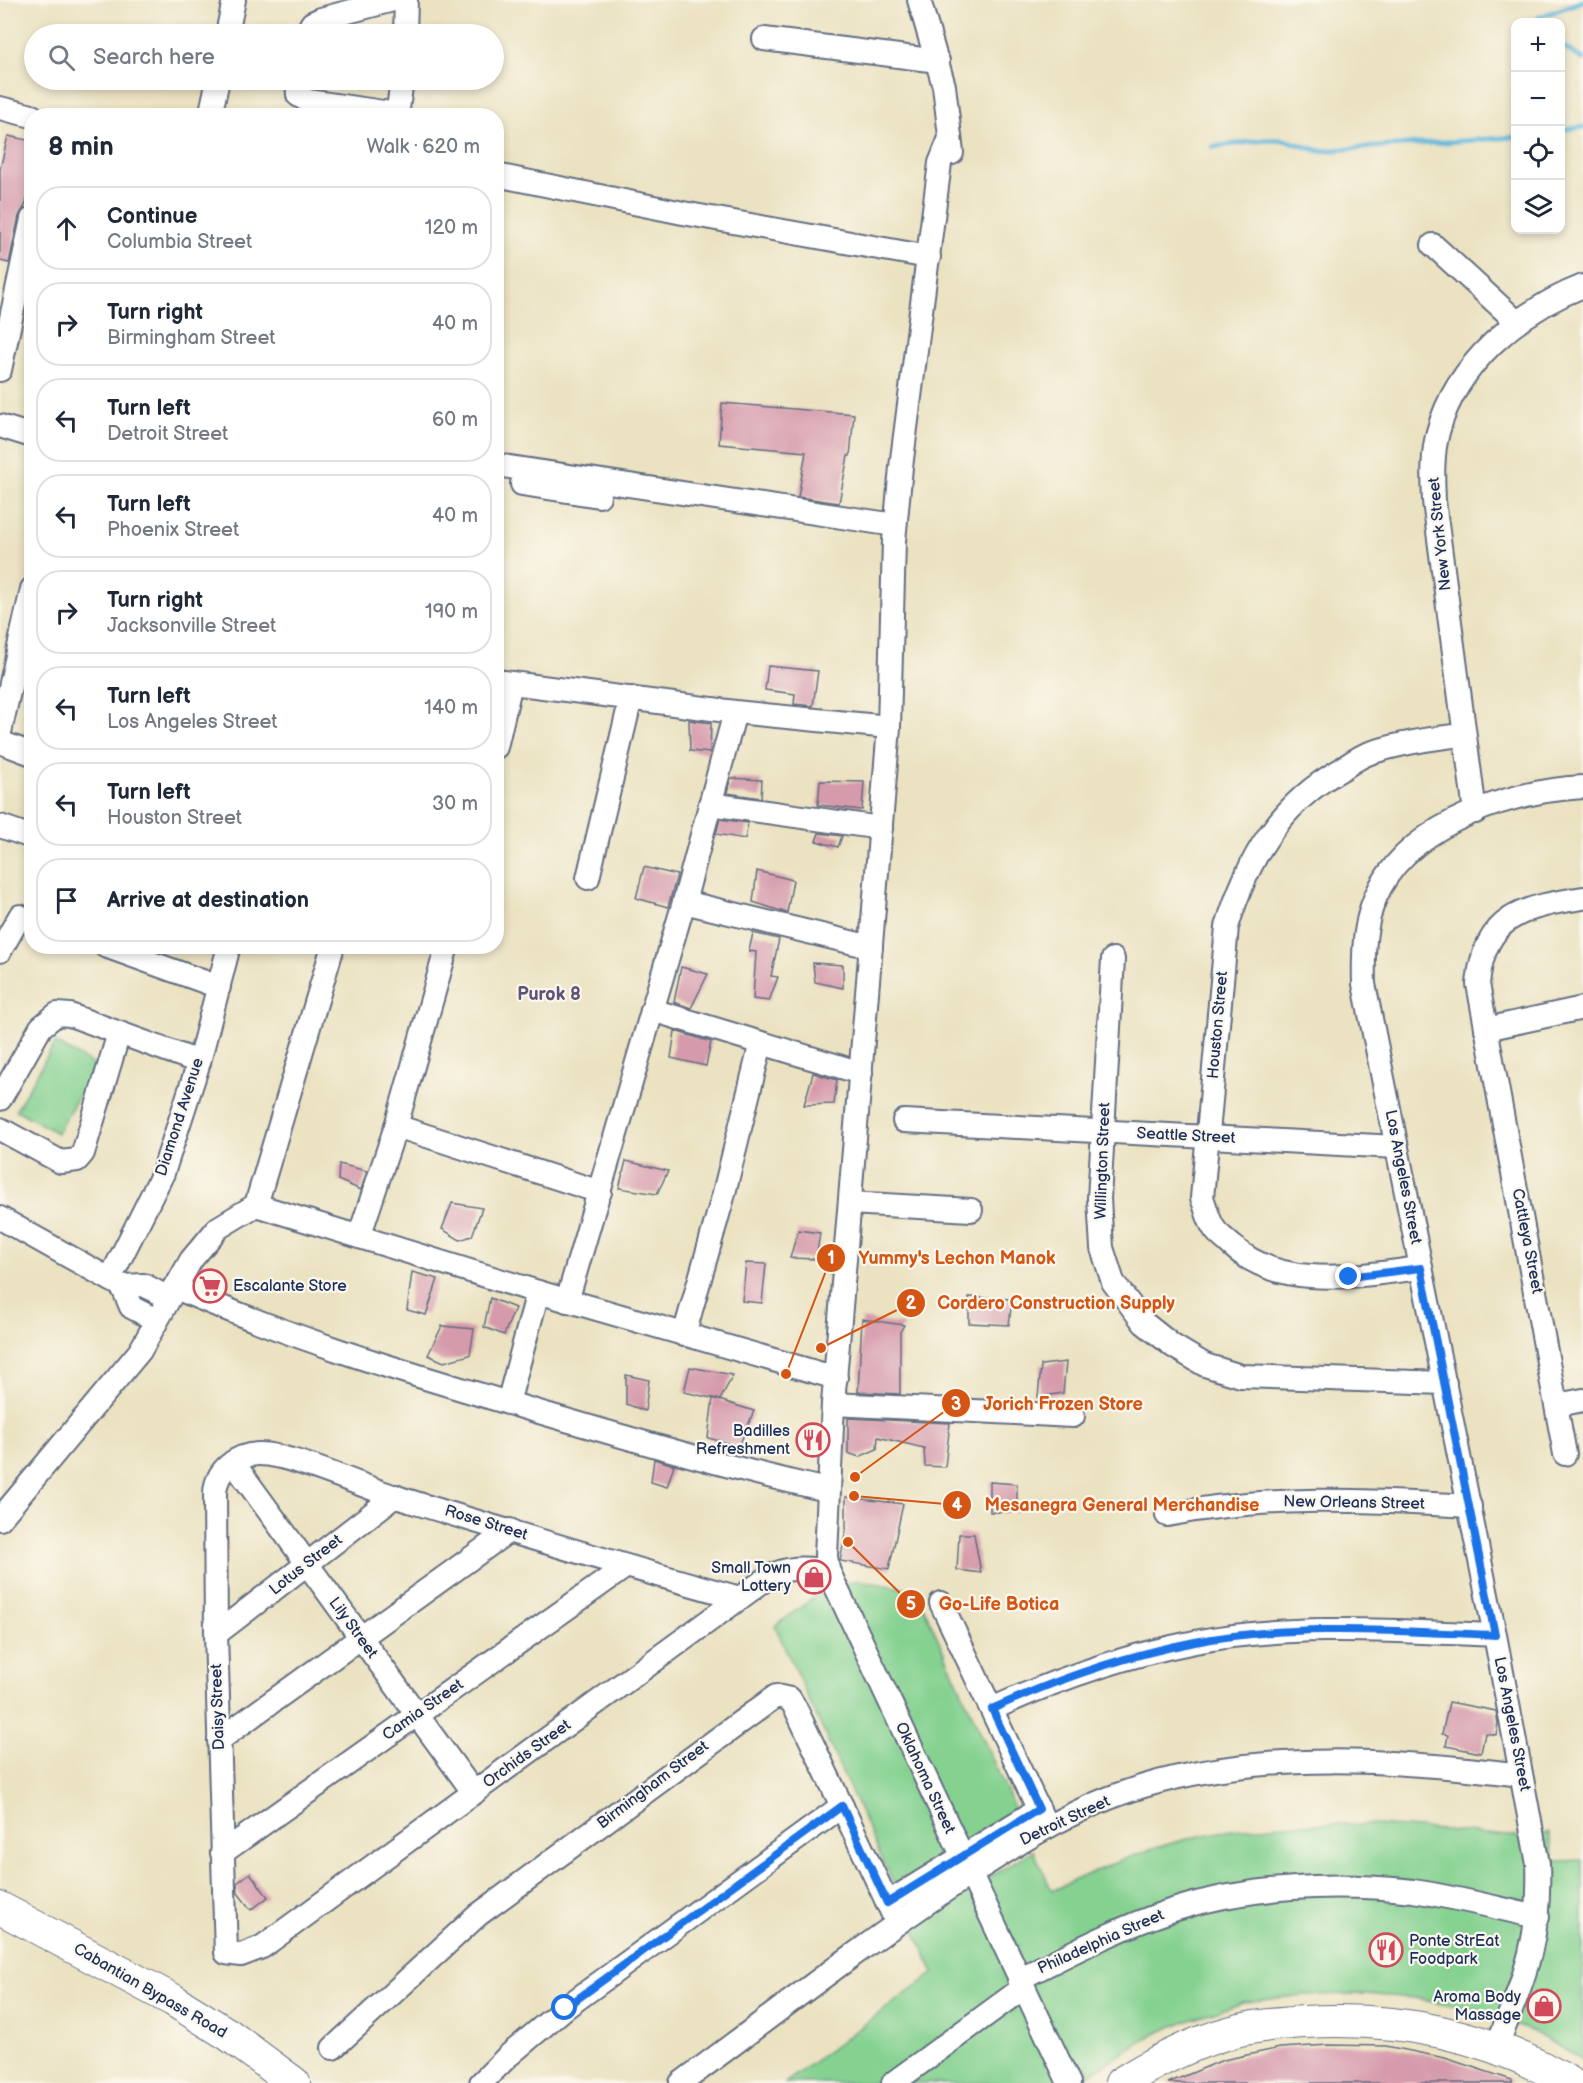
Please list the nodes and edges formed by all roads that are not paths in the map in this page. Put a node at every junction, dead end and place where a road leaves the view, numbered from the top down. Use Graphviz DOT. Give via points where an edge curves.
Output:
graph roads {
  1 [pos="234,0"];
  2 [pos="393,0"];
  3 [pos="406,0"];
  4 [pos="919,0"];
  5 [pos="229,24"];
  6 [pos="311,24"];
  7 [pos="405,24"];
  8 [pos="764,39"];
  9 [pos="938,61"];
  10 [pos="216,90"];
  11 [pos="297,90"];
  12 [pos="401,90"];
  13 [pos="0,108"];
  14 [pos="212,108"];
  15 [pos="349,108"];
  16 [pos="398,108"];
  17 [pos="24,114"];
  18 [pos="950,138"];
  19 [pos="504,177"];
  20 [pos="1433,245"];
  21 [pos="24,257"];
  22 [pos="928,257"];
  23 [pos="1583,286"];
  24 [pos="1517,322"];
  25 [pos="0,370"];
  26 [pos="0,426"];
  27 [pos="24,434"];
  28 [pos="504,467"];
  29 [pos="504,480"];
  30 [pos="556,482"];
  31 [pos="900,497"];
  32 [pos="895,533"];
  33 [pos="24,613"];
  34 [pos="7,664"];
  35 [pos="504,682"];
  36 [pos="631,698"];
  37 [pos="735,712"];
  38 [pos="889,726"];
  39 [pos="0,732"];
  40 [pos="1464,735"];
  41 [pos="0,742"];
  42 [pos="24,751"];
  43 [pos="1583,787"];
  44 [pos="710,804"];
  45 [pos="1475,812"];
  46 [pos="0,826"];
  47 [pos="881,828"];
  48 [pos="24,834"];
  49 [pos="588,878"];
  50 [pos="1583,898"];
  51 [pos="684,902"];
  52 [pos="17,915"];
  53 [pos="871,947"];
  54 [pos="0,951"];
  55 [pos="127,954"];
  56 [pos="227,954"];
  57 [pos="331,954"];
  58 [pos="445,954"];
  59 [pos="1113,959"];
  60 [pos="219,987"];
  61 [pos="1583,1008"];
  62 [pos="652,1010"];
  63 [pos="1486,1029"];
  64 [pos="119,1033"];
  65 [pos="761,1043"];
  66 [pos="199,1062"];
  67 [pos="861,1072"];
  68 [pos="0,1099"];
  69 [pos="904,1121"];
  70 [pos="396,1126"];
  71 [pos="0,1129"];
  72 [pos="1103,1132"];
  73 [pos="1208,1137"];
  74 [pos="1397,1147"];
  75 [pos="600,1191"];
  76 [pos="850,1203"];
  77 [pos="256,1205"];
  78 [pos="971,1210"];
  79 [pos="0,1218"];
  80 [pos="359,1238"];
  81 [pos="1421,1268"];
  82 [pos="116,1283"];
  83 [pos="171,1292"];
  84 [pos="538,1292"];
  85 [pos="567,1301"];
  86 [pos="156,1320"];
  87 [pos="684,1335"];
  88 [pos="836,1378"];
  89 [pos="1445,1383"];
  90 [pos="1583,1400"];
  91 [pos="508,1403"];
  92 [pos="833,1404"];
  93 [pos="1558,1405"];
  94 [pos="1073,1416"];
  95 [pos="1565,1454"];
  96 [pos="233,1462"];
  97 [pos="828,1490"];
  98 [pos="395,1497"];
  99 [pos="1470,1506"];
  100 [pos="1167,1515"];
  101 [pos="0,1519"];
  102 [pos="510,1530"];
  103 [pos="307,1564"];
  104 [pos="624,1567"];
  105 [pos="828,1570"];
  106 [pos="740,1598"];
  107 [pos="941,1603"];
  108 [pos="216,1634"];
  109 [pos="1495,1635"];
  110 [pos="361,1638"];
  111 [pos="992,1709"];
  112 [pos="417,1714"];
  113 [pos="219,1740"];
  114 [pos="1521,1775"];
  115 [pos="474,1793"];
  116 [pos="842,1806"];
  117 [pos="1043,1818"];
  118 [pos="222,1853"];
  119 [pos="965,1865"];
  120 [pos="0,1908"];
  121 [pos="892,1913"];
  122 [pos="1538,1917"];
  123 [pos="231,1955"];
  124 [pos="1021,1983"];
  125 [pos="333,2048"];
  126 [pos="1496,2048"];
  127 [pos="294,2083"];
  128 [pos="481,2083"];
  129 [pos="681,2083"];
  130 [pos="893,2083"];
  131 [pos="1069,2083"];
  132 [pos="1121,2083"];
  133 [pos="1570,2083"];
  1 -- 5 [label="street"];
  2 -- 6 [label="street"];
  3 -- 7 [label="street"];
  4 -- 9 [label="street"];
  8 -- 9 [label="street"];
  9 -- 18 [label="street"];
  10 -- 14 [label="street"];
  11 -- 15 [label="street" via="297,95 308,102"];
  12 -- 16 [label="street"];
  13 -- 17 [label="street"];
  18 -- 22 [label="street" via="940,163"];
  18 -- 31 [label="street" via="953,165 944,261 914,471"];
  19 -- 22 [label="street"];
  20 -- 24 [label="street"];
  21 -- 25 [label="street"];
  22 -- 31 [label="street"];
  23 -- 24 [label="street, New York Street" via="1558,296"];
  24 -- 40 [label="street, New York Street" via="1485,351 1459,385 1443,415 1433,464 1434,501"];
  26 -- 27 [label="street"];
  28 -- 30 [label="street"];
  29 -- 30 [label="street"];
  30 -- 32 [label="street"];
  31 -- 32 [label="street"];
  32 -- 38 [label="street"];
  33 -- 34 [label="street"];
  34 -- 39 [label="street"];
  35 -- 36 [label="street"];
  36 -- 37 [label="street"];
  36 -- 49 [label="street"];
  37 -- 38 [label="street"];
  37 -- 44 [label="street"];
  38 -- 47 [label="street"];
  40 -- 45 [label="street, New York Street"];
  40 -- 73 [label="street, Houston Street" via="1422,739 1368,754 1320,781 1286,811 1258,852 1239,887 1227,927"];
  41 -- 42 [label="street"];
  43 -- 45 [label="street, Los Angeles Street" via="1498,802"];
  44 -- 47 [label="street"];
  44 -- 51 [label="street"];
  45 -- 74 [label="street, Los Angeles Street" via="1458,818 1416,845 1394,865 1370,914 1363,946 1364,984"];
  46 -- 48 [label="street"];
  47 -- 53 [label="street"];
  50 -- 63 [label="street, Cattleya Street" via="1537,905 1518,913 1500,928 1480,959 1478,984"];
  51 -- 53 [label="street"];
  51 -- 62 [label="street"];
  52 -- 54 [label="street"];
  53 -- 67 [label="street"];
  55 -- 60 [label="street"];
  56 -- 60 [label="street, Diamond Avenue"];
  57 -- 77 [label="street"];
  58 -- 70 [label="street"];
  59 -- 72 [label="street, Willington Street"];
  60 -- 66 [label="street, Diamond Avenue"];
  61 -- 63 [label="street"];
  62 -- 65 [label="street"];
  62 -- 75 [label="street"];
  63 -- 93 [label="street, Cattleya Street"];
  64 -- 66 [label="street"];
  64 -- 68 [label="street" via="70,1015 51,1017 41,1027"];
  64 -- 71 [label="street" via="83,1153 77,1160 61,1162"];
  65 -- 67 [label="street"];
  65 -- 87 [label="street"];
  66 -- 82 [label="street, Diamond Avenue" via="155,1193"];
  67 -- 76 [label="street"];
  69 -- 72 [label="street, Seattle Street"];
  70 -- 75 [label="street"];
  70 -- 80 [label="street"];
  72 -- 73 [label="street, Seattle Street"];
  72 -- 89 [label="street, Willington Street" via="1101,1238 1113,1282 1144,1323 1173,1346 1205,1365 1241,1376"];
  73 -- 74 [label="street, Seattle Street"];
  73 -- 81 [label="street, Houston Street" via="1202,1198 1214,1229 1241,1255 1300,1275 1349,1277"];
  74 -- 81 [label="street, Los Angeles Street"];
  75 -- 85 [label="street"];
  76 -- 78 [label="street"];
  76 -- 88 [label="street"];
  77 -- 80 [label="street"];
  77 -- 83 [label="street" via="218,1228"];
  79 -- 82 [label="street"];
  80 -- 84 [label="street"];
  81 -- 89 [label="street, Los Angeles Street"];
  82 -- 83 [label="street"];
  82 -- 86 [label="street" via="131,1307"];
  83 -- 86 [label="street"];
  83 -- 91 [label="street" via="312,1343"];
  84 -- 85 [label="street"];
  84 -- 91 [label="street"];
  85 -- 87 [label="street"];
  86 -- 101 [label="street" via="140,1351"];
  87 -- 88 [label="street"];
  88 -- 92 [label="street"];
  89 -- 99 [label="street, Los Angeles Street"];
  90 -- 93 [label="street"];
  91 -- 97 [label="street" via="681,1454"];
  92 -- 94 [label="street"];
  92 -- 97 [label="street"];
  93 -- 95 [label="street, Cattleya Street"];
  96 -- 98 [label="street, Rose Street" via="252,1455 268,1455"];
  96 -- 103 [label="street, Lily Street"];
  96 -- 108 [label="street, Daisy Street" via="221,1473 215,1487"];
  97 -- 105 [label="street"];
  98 -- 102 [label="street, Rose Street"];
  98 -- 103 [label="street, Lotus Street"];
  99 -- 100 [label="street, New Orleans Street" via="1292,1500 1217,1505"];
  99 -- 109 [label="street, Los Angeles Street"];
  102 -- 104 [label="street, Rose Street"];
  102 -- 110 [label="street"];
  103 -- 108 [label="street, Lotus Street"];
  103 -- 110 [label="street, Lily Street"];
  104 -- 106 [label="street, Rose Street"];
  104 -- 112 [label="street, Camia Street"];
  105 -- 106 [label="street, Orchids Street" via="802,1567 779,1571"];
  105 -- 119 [label="street, Oklahoma Street"];
  106 -- 115 [label="street, Orchids Street"];
  107 -- 111 [label="street"];
  108 -- 113 [label="street, Daisy Street"];
  109 -- 111 [label="street" via="1329,1630 1196,1641 1085,1671"];
  109 -- 114 [label="street, Los Angeles Street"];
  110 -- 112 [label="street, Lily Street"];
  110 -- 113 [label="street"];
  111 -- 117 [label="street"];
  112 -- 115 [label="street, Lily Street"];
  112 -- 118 [label="street, Camia Street"];
  113 -- 118 [label="street, Daisy Street"];
  114 -- 117 [label="street, Detroit Street" via="1364,1762 1248,1766 1142,1786"];
  114 -- 122 [label="street, Los Angeles Street" via="1538,1864"];
  115 -- 123 [label="street, Orchids Street" via="262,1947"];
  116 -- 121 [label="street, Birmingham Street"];
  116 -- 125 [label="street, Birmingham Street" via="793,1703 786,1696 770,1698 478,1915"];
  116 -- 128 [label="street" via="565,2008"];
  117 -- 119 [label="street, Detroit Street"];
  118 -- 123 [label="street, Daisy Street" via="224,1947"];
  119 -- 121 [label="street, Detroit Street"];
  119 -- 124 [label="street, Oklahoma Street"];
  120 -- 127 [label="main road, Cabantian Bypass Road" via="173,2000"];
  121 -- 129 [label="street, Detroit Street"];
  122 -- 124 [label="street, Philadelphia Street" via="1413,1891 1266,1891 1197,1904 1136,1923"];
  122 -- 126 [label="street, Los Angeles Street" via="1531,1958"];
  124 -- 130 [label="street, Philadelphia Street"];
  124 -- 131 [label="street, Oklahoma Street"];
  126 -- 132 [label="main road" via="1454,2034 1388,2022 1273,2024 1233,2031 1191,2046"];
  126 -- 133 [label="main road"];
}
